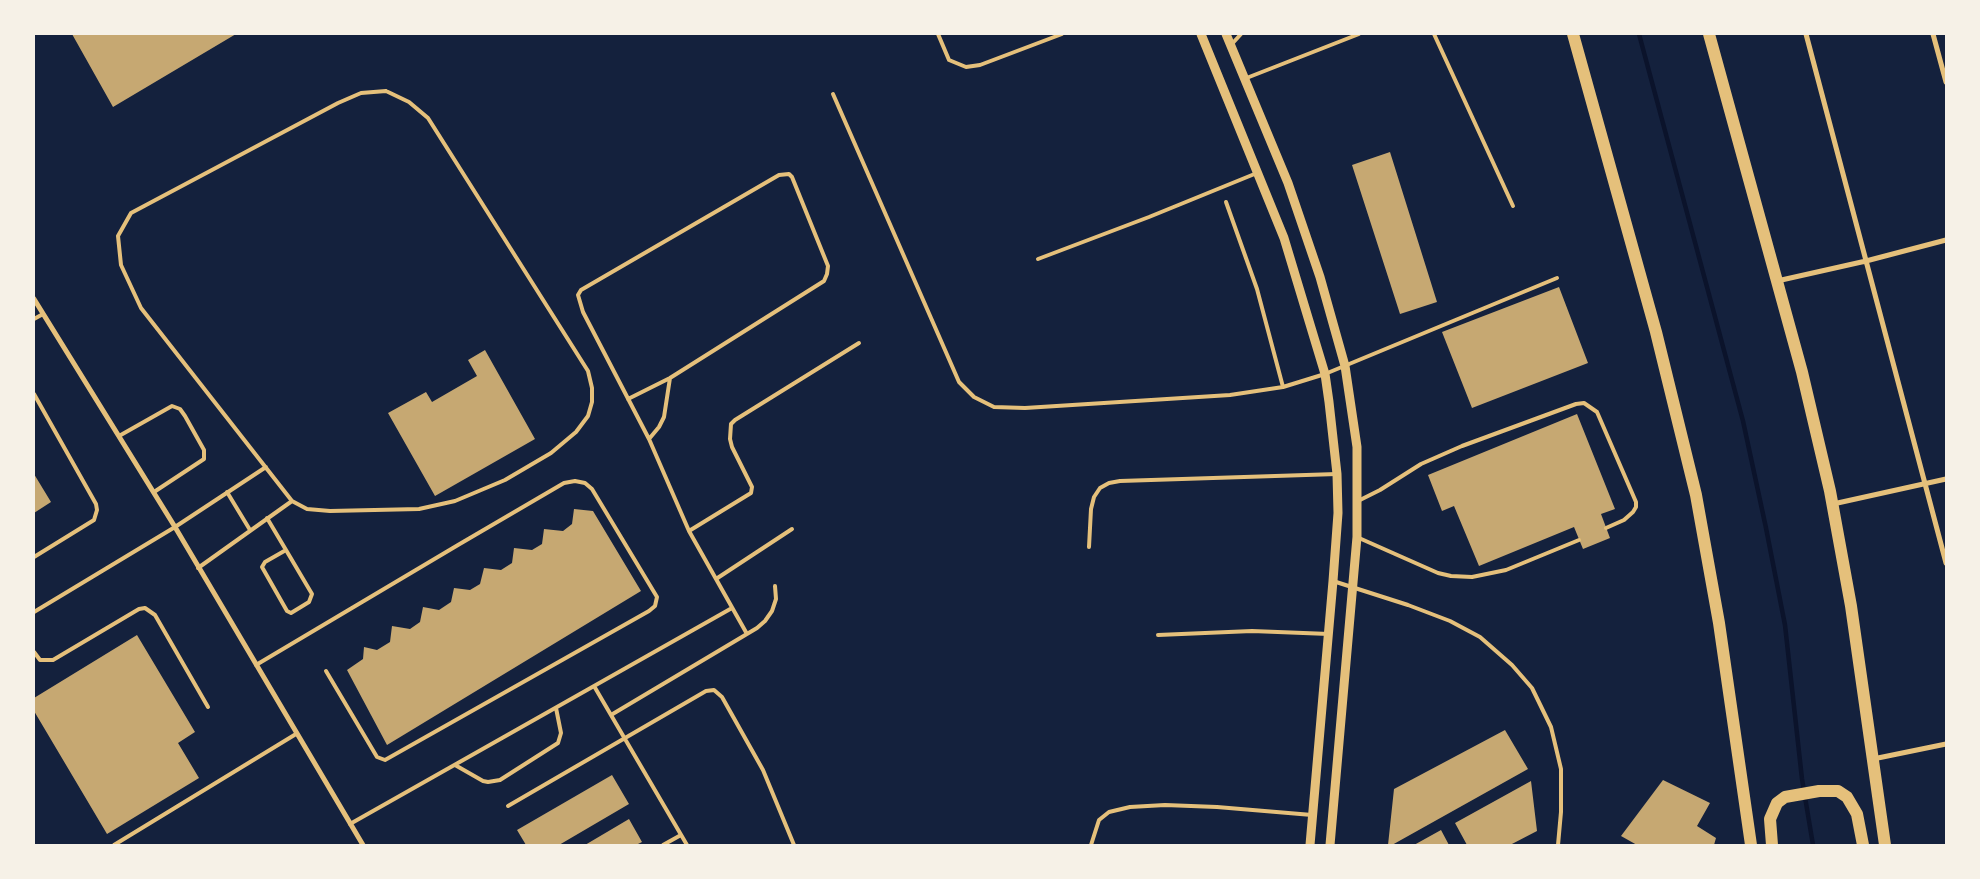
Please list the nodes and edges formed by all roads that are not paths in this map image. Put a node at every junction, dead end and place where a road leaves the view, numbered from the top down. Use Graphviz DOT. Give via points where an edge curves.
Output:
graph roads {
  1 [pos="938,34"];
  2 [pos="1062,34"];
  3 [pos="1201,34"];
  4 [pos="1226,34"];
  5 [pos="1242,34"];
  6 [pos="1358,34"];
  7 [pos="1434,34"];
  8 [pos="1573,34"];
  9 [pos="1709,34"];
  10 [pos="1806,34"];
  11 [pos="1933,34"];
  12 [pos="1231,45"];
  13 [pos="1244,79"];
  14 [pos="1946,82"];
  15 [pos="833,94"];
  16 [pos="1257,173"];
  17 [pos="1226,202"];
  18 [pos="1513,206"];
  19 [pos="1946,240"];
  20 [pos="1038,260"];
  21 [pos="1866,261"];
  22 [pos="1557,278"];
  23 [pos="1777,282"];
  24 [pos="34,299"];
  25 [pos="43,314"];
  26 [pos="34,319"];
  27 [pos="859,343"];
  28 [pos="1345,366"];
  29 [pos="1325,374"];
  30 [pos="670,378"];
  31 [pos="1283,387"];
  32 [pos="34,394"];
  33 [pos="628,398"];
  34 [pos="119,436"];
  35 [pos="649,439"];
  36 [pos="266,467"];
  37 [pos="1337,474"];
  38 [pos="1946,479"];
  39 [pos="1926,484"];
  40 [pos="154,492"];
  41 [pos="227,492"];
  42 [pos="292,501"];
  43 [pos="1358,501"];
  44 [pos="1832,504"];
  45 [pos="267,518"];
  46 [pos="175,527"];
  47 [pos="1606,528"];
  48 [pos="792,529"];
  49 [pos="250,530"];
  50 [pos="688,531"];
  51 [pos="1357,537"];
  52 [pos="1579,540"];
  53 [pos="1089,547"];
  54 [pos="286,550"];
  55 [pos="34,557"];
  56 [pos="1946,563"];
  57 [pos="198,568"];
  58 [pos="716,579"];
  59 [pos="1334,581"];
  60 [pos="775,586"];
  61 [pos="1352,587"];
  62 [pos="732,608"];
  63 [pos="34,612"];
  64 [pos="747,634"];
  65 [pos="1329,634"];
  66 [pos="1158,635"];
  67 [pos="34,652"];
  68 [pos="256,664"];
  69 [pos="326,672"];
  70 [pos="594,686"];
  71 [pos="208,707"];
  72 [pos="556,708"];
  73 [pos="611,715"];
  74 [pos="296,734"];
  75 [pos="624,738"];
  76 [pos="1946,744"];
  77 [pos="1874,759"];
  78 [pos="454,765"];
  79 [pos="508,806"];
  80 [pos="1312,815"];
  81 [pos="350,824"];
  82 [pos="680,835"];
  83 [pos="114,845"];
  84 [pos="363,845"];
  85 [pos="663,845"];
  86 [pos="687,845"];
  87 [pos="794,845"];
  88 [pos="1091,845"];
  89 [pos="1310,845"];
  90 [pos="1330,845"];
  91 [pos="1558,845"];
  92 [pos="1751,845"];
  93 [pos="1772,845"];
  94 [pos="1863,845"];
  95 [pos="1885,845"];
  1 -- 2 [label="lane" via="949,60 966,67 980,65"];
  3 -- 16 [label="street"];
  4 -- 12 [label="street"];
  5 -- 12 [label="lane"];
  6 -- 13 [label="lane"];
  7 -- 18 [label="lane"];
  8 -- 92 [label="highway" via="1656,332 1696,495 1719,623"];
  9 -- 23 [label="highway"];
  10 -- 21 [label="street"];
  11 -- 14 [label="street"];
  12 -- 13 [label="street"];
  13 -- 28 [label="street" via="1291,193 1320,276"];
  15 -- 31 [label="lane" via="959,382 974,397 994,407 1025,408 1230,395"];
  16 -- 20 [label="lane"];
  16 -- 29 [label="street" via="1284,238"];
  17 -- 31 [label="lane" via="1258,289"];
  19 -- 21 [label="street"];
  21 -- 23 [label="street"];
  21 -- 39 [label="street"];
  22 -- 28 [label="lane"];
  23 -- 44 [label="highway" via="1802,372"];
  24 -- 25 [label="street"];
  25 -- 26 [label="lane"];
  25 -- 34 [label="street"];
  27 -- 50 [label="lane" via="731,424 732,447 752,493"];
  28 -- 29 [label="lane"];
  28 -- 43 [label="street" via="1357,447"];
  29 -- 31 [label="lane"];
  29 -- 37 [label="street"];
  30 -- 33 [label="lane"];
  30 -- 33 [label="lane" via="824,281 828,266 789,174 779,175 581,290 578,295 583,312"];
  30 -- 35 [label="lane" via="664,417"];
  32 -- 55 [label="lane" via="98,510 94,520 86,526"];
  33 -- 35 [label="lane"];
  34 -- 40 [label="street"];
  34 -- 40 [label="lane" via="172,406 185,416 204,450 204,459"];
  35 -- 50 [label="lane"];
  36 -- 41 [label="lane"];
  36 -- 42 [label="lane"];
  36 -- 42 [label="lane" via="141,308 121,264 118,236 131,213 338,102 361,93 386,91 409,102 428,118 588,371 592,402 588,416 576,432 551,453 505,480 455,501 419,509 330,511 307,509"];
  37 -- 53 [label="lane" via="1108,483 1094,497"];
  37 -- 59 [label="street"];
  38 -- 39 [label="street"];
  39 -- 44 [label="street"];
  39 -- 56 [label="street"];
  40 -- 46 [label="street"];
  41 -- 46 [label="lane"];
  41 -- 49 [label="lane"];
  42 -- 45 [label="lane"];
  43 -- 47 [label="lane" via="1421,464 1462,446 1584,403 1597,412 1636,502 1633,512 1624,520"];
  43 -- 51 [label="street"];
  44 -- 77 [label="highway"];
  45 -- 49 [label="lane"];
  45 -- 54 [label="lane"];
  46 -- 57 [label="street"];
  46 -- 63 [label="lane"];
  48 -- 58 [label="lane"];
  49 -- 57 [label="lane"];
  50 -- 58 [label="lane"];
  51 -- 52 [label="lane" via="1438,573 1472,577 1506,570"];
  51 -- 61 [label="street"];
  54 -- 54 [label="lane" via="262,567 291,613 309,602 312,594"];
  57 -- 68 [label="street"];
  58 -- 62 [label="lane"];
  59 -- 61 [label="lane"];
  59 -- 65 [label="street"];
  60 -- 64 [label="lane" via="776,599 772,611 765,621"];
  61 -- 90 [label="street"];
  61 -- 91 [label="lane" via="1450,621 1480,637 1532,688 1551,728 1561,770"];
  62 -- 64 [label="lane"];
  62 -- 70 [label="lane"];
  64 -- 73 [label="lane"];
  65 -- 66 [label="lane" via="1252,631"];
  65 -- 80 [label="street"];
  67 -- 71 [label="lane" via="40,660 53,660 138,609 145,608 155,615"];
  68 -- 69 [label="lane" via="564,483 575,481 592,489 657,596 655,606 649,611 385,760 377,757"];
  68 -- 74 [label="street"];
  70 -- 72 [label="lane"];
  70 -- 73 [label="lane"];
  72 -- 78 [label="lane"];
  72 -- 78 [label="lane" via="561,733 558,743 500,780 483,781"];
  73 -- 75 [label="lane"];
  74 -- 81 [label="street"];
  74 -- 83 [label="lane"];
  75 -- 79 [label="lane"];
  75 -- 82 [label="lane"];
  75 -- 87 [label="lane" via="706,691 718,692 762,770"];
  76 -- 77 [label="street"];
  77 -- 95 [label="highway"];
  78 -- 81 [label="lane"];
  80 -- 88 [label="lane" via="1217,807 1130,807 1109,812 1099,820"];
  80 -- 89 [label="street"];
  81 -- 84 [label="street"];
  82 -- 85 [label="lane"];
  82 -- 86 [label="lane"];
  93 -- 94 [label="highway" via="1770,820 1777,803 1786,796 1819,791 1847,796 1858,814"];
}
